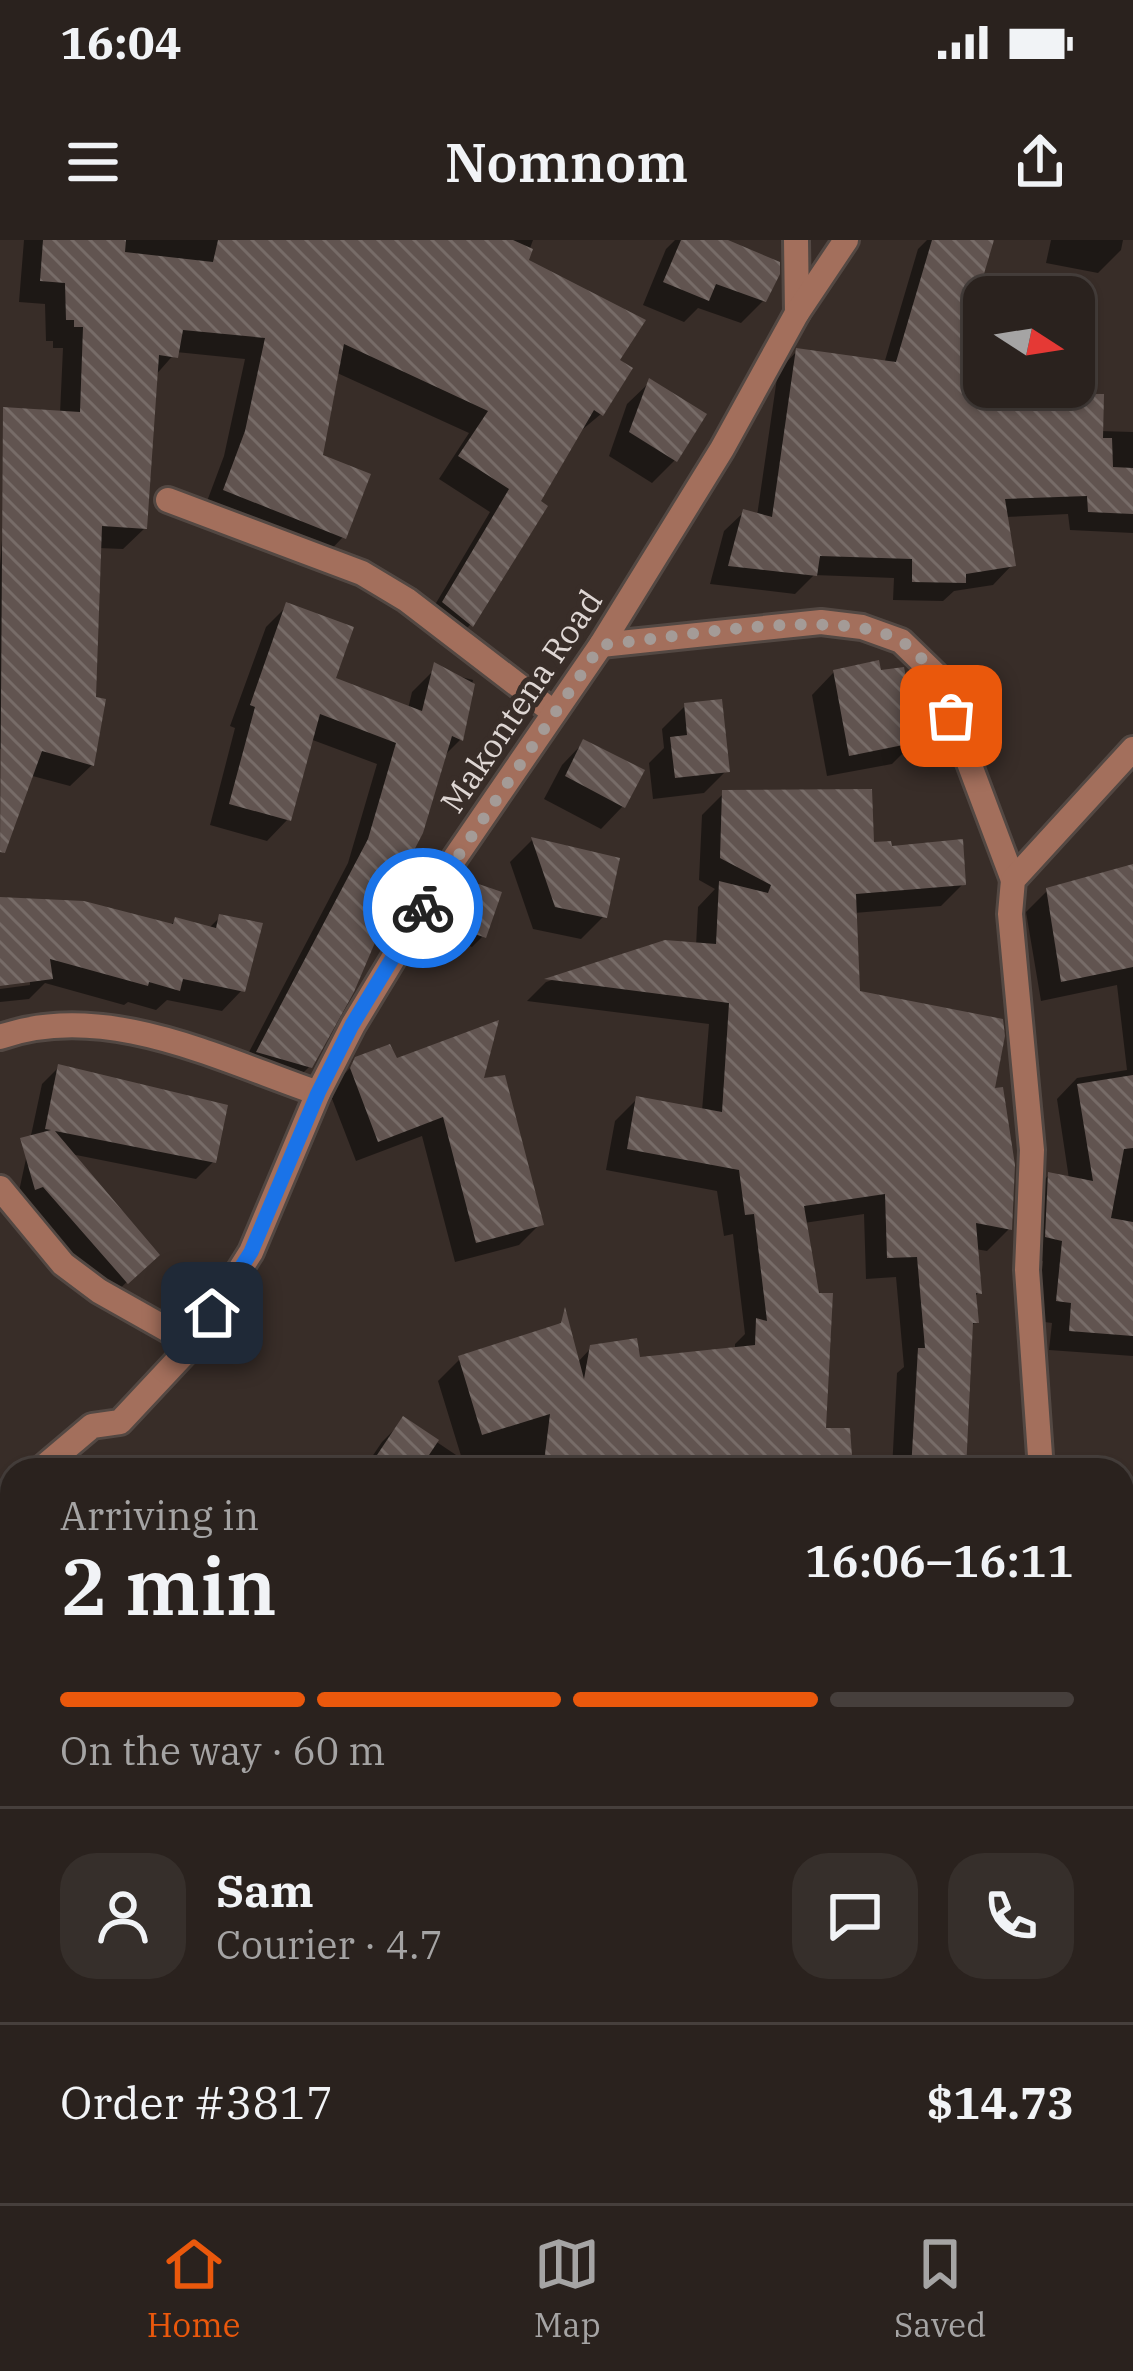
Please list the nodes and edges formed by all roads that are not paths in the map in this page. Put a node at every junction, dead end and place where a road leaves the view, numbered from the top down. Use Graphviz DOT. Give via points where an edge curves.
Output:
graph roads {
  1 [pos="796,240"];
  2 [pos="846,240"];
  3 [pos="797,313"];
  4 [pos="168,500"];
  5 [pos="601,645"];
  6 [pos="553,712"];
  7 [pos="1133,749"];
  8 [pos="1013,880"];
  9 [pos="0,1037"];
  10 [pos="318,1093"];
  11 [pos="0,1188"];
  12 [pos="193,1344"];
  13 [pos="54,1458"];
  14 [pos="1040,1458"];
  1 -- 3 [label="street"];
  2 -- 3 [label="street, Makontena Road"];
  3 -- 5 [label="street, Makontena Road"];
  4 -- 6 [label="street" via="362,573"];
  5 -- 6 [label="street, Makontena Road"];
  5 -- 8 [label="street" via="821,622 902,641 936,675"];
  6 -- 10 [label="street, Makontena Road" via="448,868"];
  7 -- 8 [label="street"];
  8 -- 14 [label="street" via="1032,1150 1027,1270"];
  9 -- 10 [label="street" via="85,1023"];
  10 -- 12 [label="street, Makontena Road" via="251,1252"];
  11 -- 12 [label="street" via="63,1264"];
  12 -- 13 [label="street, Makontena Road" via="120,1422 92,1426"];
}
